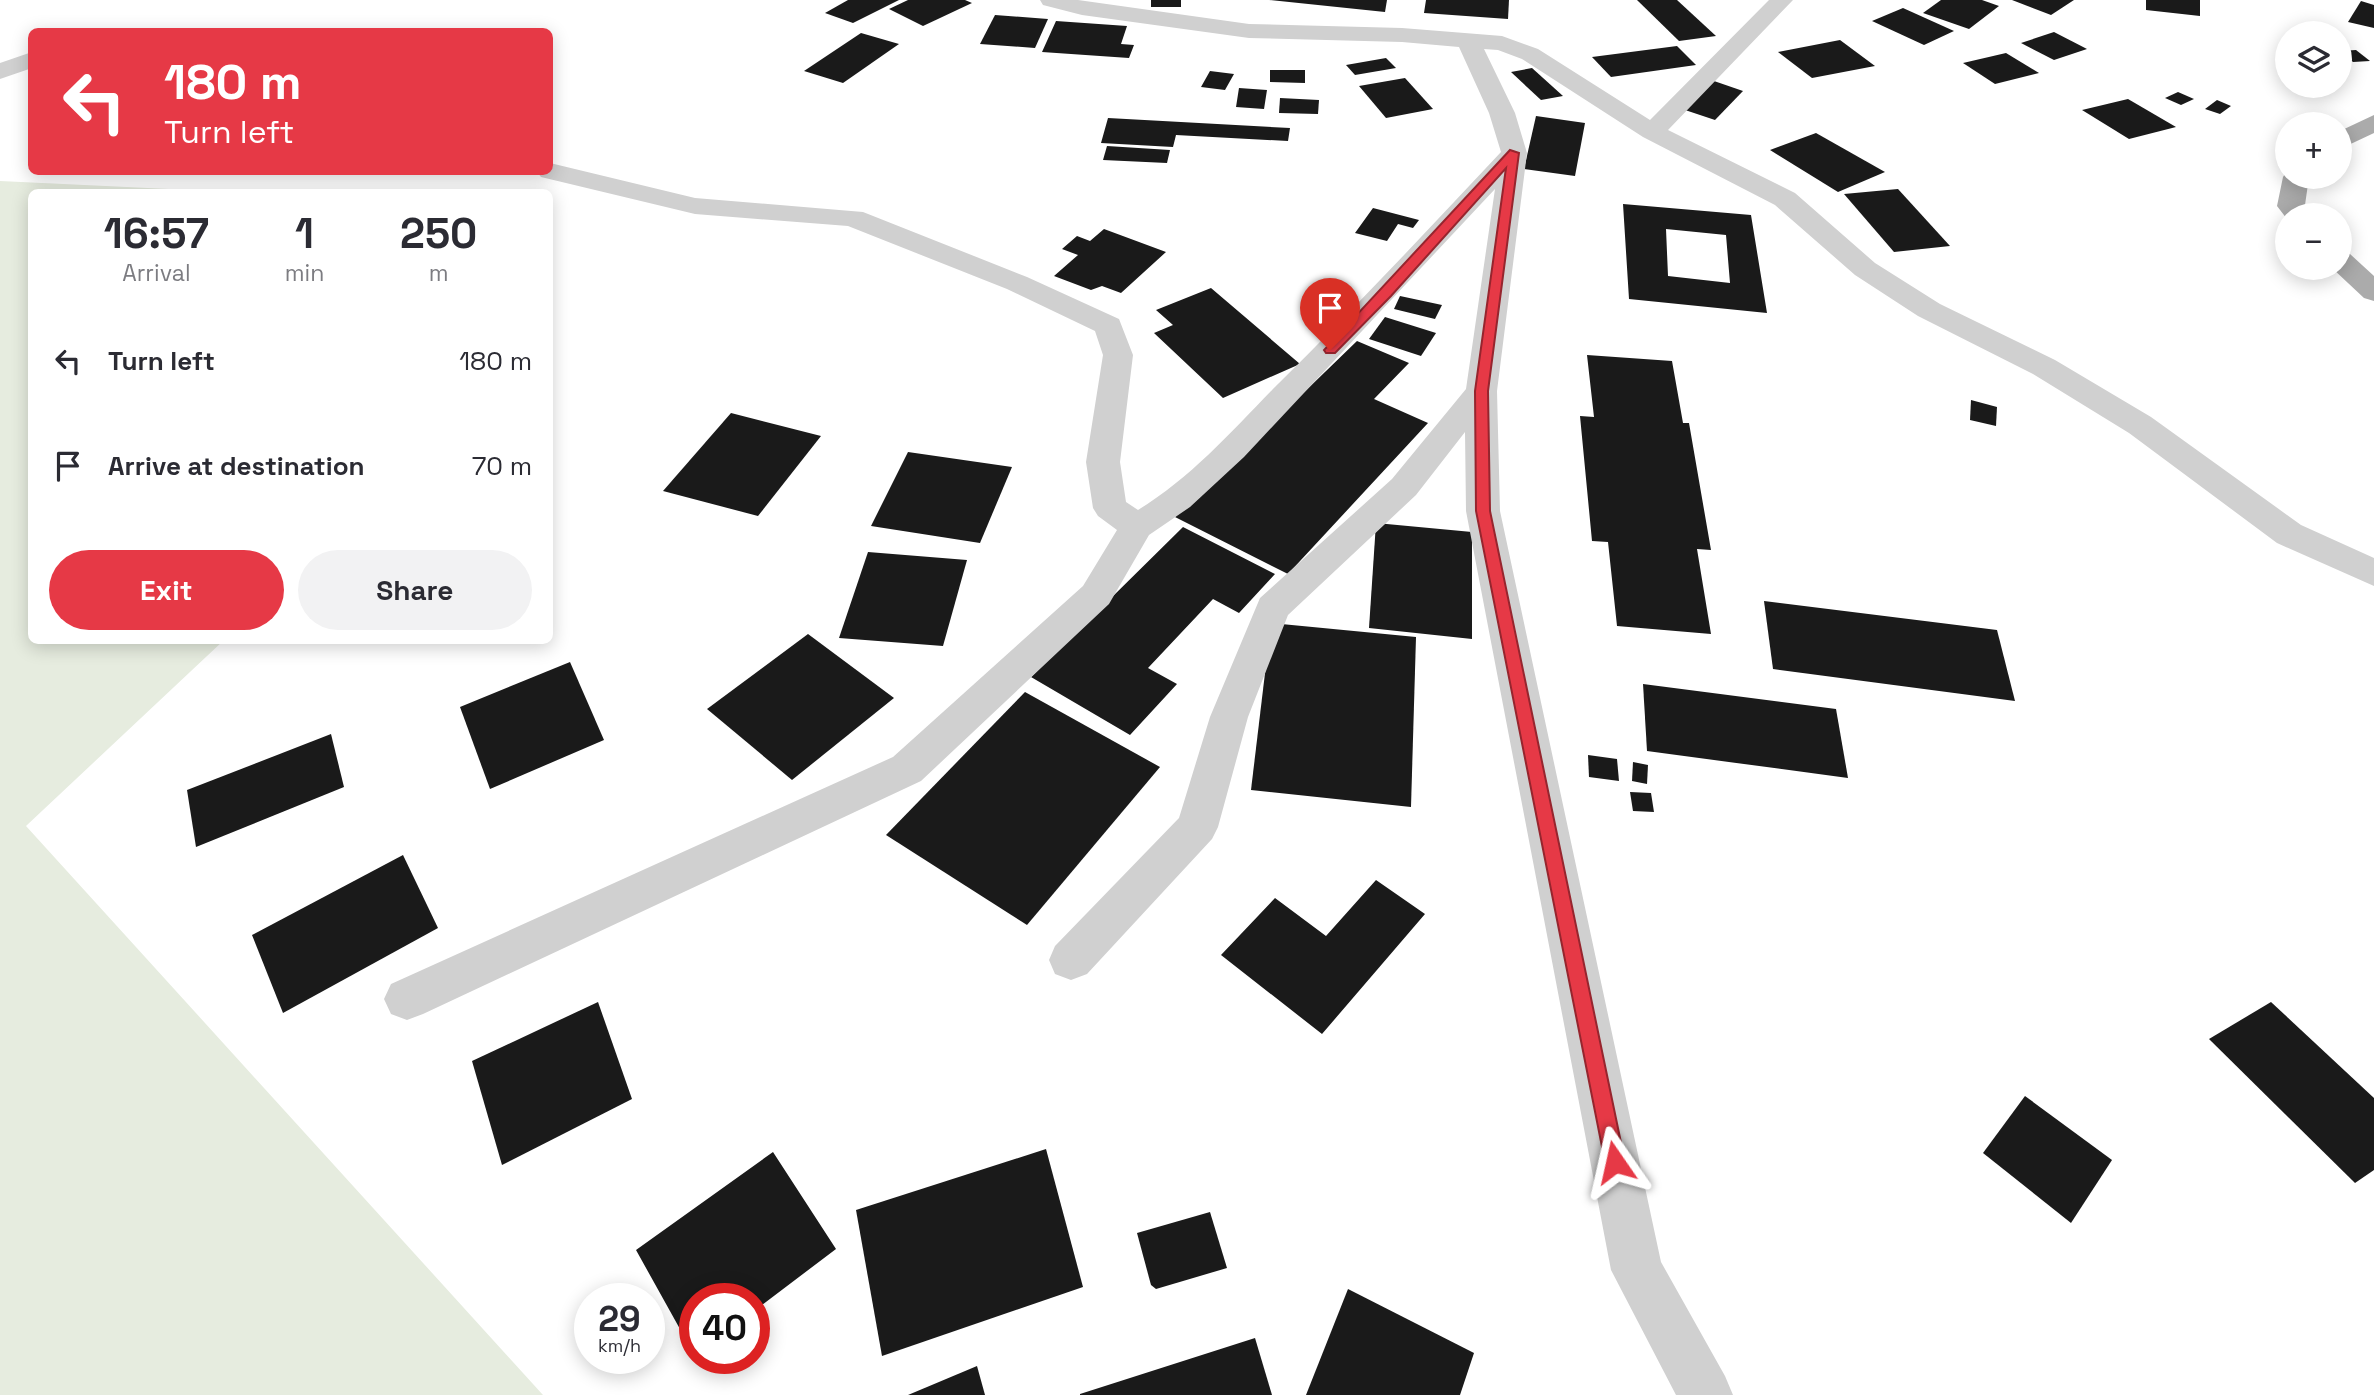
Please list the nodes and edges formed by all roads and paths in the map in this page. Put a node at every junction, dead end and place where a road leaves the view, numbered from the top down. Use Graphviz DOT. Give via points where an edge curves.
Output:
graph roads {
  1 [pos="1051,0"];
  2 [pos="1782,0"];
  3 [pos="1468,40"];
  4 [pos="28,61"];
  5 [pos="0,72"];
  6 [pos="2374,123"];
  7 [pos="1652,132"];
  8 [pos="2352,135"];
  9 [pos="1514,153"];
  10 [pos="553,172"];
  11 [pos="2352,271"];
  12 [pos="2374,292"];
  13 [pos="1481,391"];
  14 [pos="1137,526"];
  15 [pos="2374,573"];
  16 [pos="1070,960"];
  17 [pos="407,999"];
  18 [pos="1706,1395"];
  1 -- 3 [label="street" via="1249,31"];
  2 -- 7 [label="street"];
  3 -- 7 [label="street" via="1502,43 1530,54"];
  3 -- 9 [label="street" via="1502,113"];
  4 -- 5 [label="street"];
  6 -- 8 [label="main road"];
  7 -- 15 [label="street" via="1785,199 1865,269 1929,310 2044,367 2140,425 2289,534"];
  9 -- 13 [label="street"];
  9 -- 14 [label="street" via="1386,293 1218,464 1156,516"];
  10 -- 14 [label="street" via="695,205 853,218 1017,283 1108,326 1118,355 1103,462 1110,508"];
  11 -- 12 [label="main road"];
  13 -- 16 [label="street" via="1404,487 1273,608 1229,717 1197,827"];
  13 -- 18 [label="street" via="1483,511 1637,1270"];
  14 -- 17 [label="street" via="1096,595 907,769"];
}
